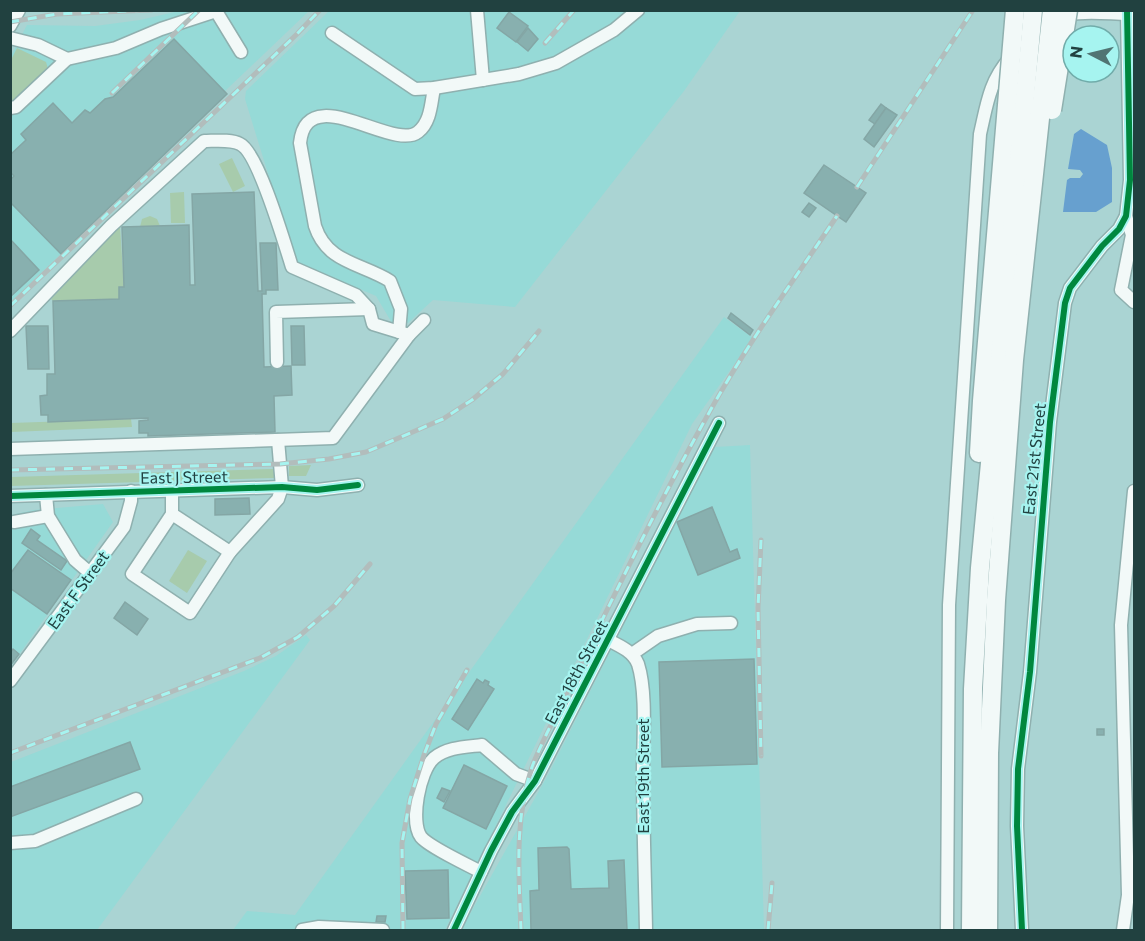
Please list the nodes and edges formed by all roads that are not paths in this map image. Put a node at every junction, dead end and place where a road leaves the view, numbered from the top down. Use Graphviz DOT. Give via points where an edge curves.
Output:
graph roads {
  1 [pos="19,10"];
  2 [pos="477,10"];
  3 [pos="638,10"];
  4 [pos="1015,10"];
  5 [pos="1033,10"];
  6 [pos="1052,10"];
  7 [pos="1068,10"];
  8 [pos="1127,12"];
  9 [pos="10,26"];
  10 [pos="332,33"];
  11 [pos="10,38"];
  12 [pos="242,52"];
  13 [pos="67,59"];
  14 [pos="483,80"];
  15 [pos="434,88"];
  16 [pos="10,108"];
  17 [pos="1031,108"];
  18 [pos="1126,216"];
  19 [pos="1134,302"];
  20 [pos="369,309"];
  21 [pos="424,320"];
  22 [pos="10,331"];
  23 [pos="404,334"];
  24 [pos="277,362"];
  25 [pos="718,423"];
  26 [pos="278,440"];
  27 [pos="10,449"];
  28 [pos="358,485"];
  29 [pos="282,487"];
  30 [pos="131,491"];
  31 [pos="172,491"];
  32 [pos="1134,491"];
  33 [pos="46,495"];
  34 [pos="10,496"];
  35 [pos="172,514"];
  36 [pos="48,516"];
  37 [pos="14,522"];
  38 [pos="230,552"];
  39 [pos="90,573"];
  40 [pos="731,623"];
  41 [pos="606,639"];
  42 [pos="632,654"];
  43 [pos="10,681"];
  44 [pos="535,781"];
  45 [pos="136,799"];
  46 [pos="10,843"];
  47 [pos="481,872"];
  48 [pos="1131,895"];
  49 [pos="302,930"];
  50 [pos="382,930"];
  51 [pos="454,930"];
  52 [pos="646,930"];
  53 [pos="947,930"];
  54 [pos="971,930"];
  55 [pos="987,930"];
  56 [pos="1022,930"];
  57 [pos="1123,930"];
  1 -- 9 [label="street"];
  2 -- 14 [label="street"];
  3 -- 14 [label="street" via="614,30 556,63"];
  4 -- 17 [label="highway, bridge"];
  5 -- 17 [label="highway, bridge"];
  6 -- 17 [label="highway, bridge"];
  7 -- 17 [label="highway, bridge"];
  8 -- 18 [label="street" via="1130,180"];
  8 -- 53 [label="street" via="1060,15 1040,25 999,70 990,88 980,134 949,605"];
  10 -- 15 [label="street" via="416,89"];
  11 -- 13 [label="street" via="38,45"];
  12 -- 13 [label="street" via="216,11 116,48"];
  13 -- 16 [label="street" via="16,107"];
  14 -- 15 [label="street"];
  15 -- 23 [label="street" via="430,113 416,134 396,135 352,120 326,117 312,120 301,136 318,238 331,252 390,281 401,309"];
  17 -- 54 [label="highway" via="980,435 980,568 972,700"];
  17 -- 55 [label="highway" via="1024,280 996,600"];
  18 -- 19 [label="street" via="1132,235 1121,290"];
  18 -- 56 [label="street, East 21st Street" via="1070,288 1065,303 1050,422 1018,770"];
  20 -- 22 [label="street" via="356,295 292,267 248,150 240,143 204,141 111,226"];
  20 -- 23 [label="street" via="373,324"];
  20 -- 24 [label="street" via="276,312"];
  21 -- 23 [label="street"];
  23 -- 26 [label="street" via="333,438"];
  25 -- 41 [label="street, East 18th Street" via="622,615"];
  26 -- 27 [label="street"];
  26 -- 29 [label="street"];
  28 -- 29 [label="street, East J Street" via="317,490"];
  29 -- 31 [label="street, East J Street"];
  29 -- 38 [label="street" via="278,499"];
  30 -- 31 [label="street, East J Street"];
  30 -- 33 [label="street, East J Street"];
  30 -- 39 [label="street, East F Street" via="124,527"];
  31 -- 35 [label="street"];
  32 -- 48 [label="street" via="1121,625"];
  33 -- 34 [label="street, East J Street"];
  33 -- 36 [label="street"];
  35 -- 38 [label="street"];
  35 -- 38 [label="street" via="132,574 190,613"];
  36 -- 37 [label="street"];
  36 -- 39 [label="street" via="75,560"];
  39 -- 43 [label="street, East F Street"];
  40 -- 42 [label="street" via="697,624 658,636"];
  41 -- 42 [label="street"];
  41 -- 44 [label="street, East 18th Street"];
  42 -- 52 [label="street, East 19th Street" via="640,676 643,710"];
  44 -- 47 [label="street, East 18th Street" via="512,812"];
  44 -- 47 [label="street" via="516,774 482,745 452,749 433,759 422,779 417,830 423,840"];
  45 -- 46 [label="street" via="35,841"];
  47 -- 51 [label="street, East 18th Street"];
  48 -- 57 [label="street"];
  49 -- 50 [label="street"];
}
